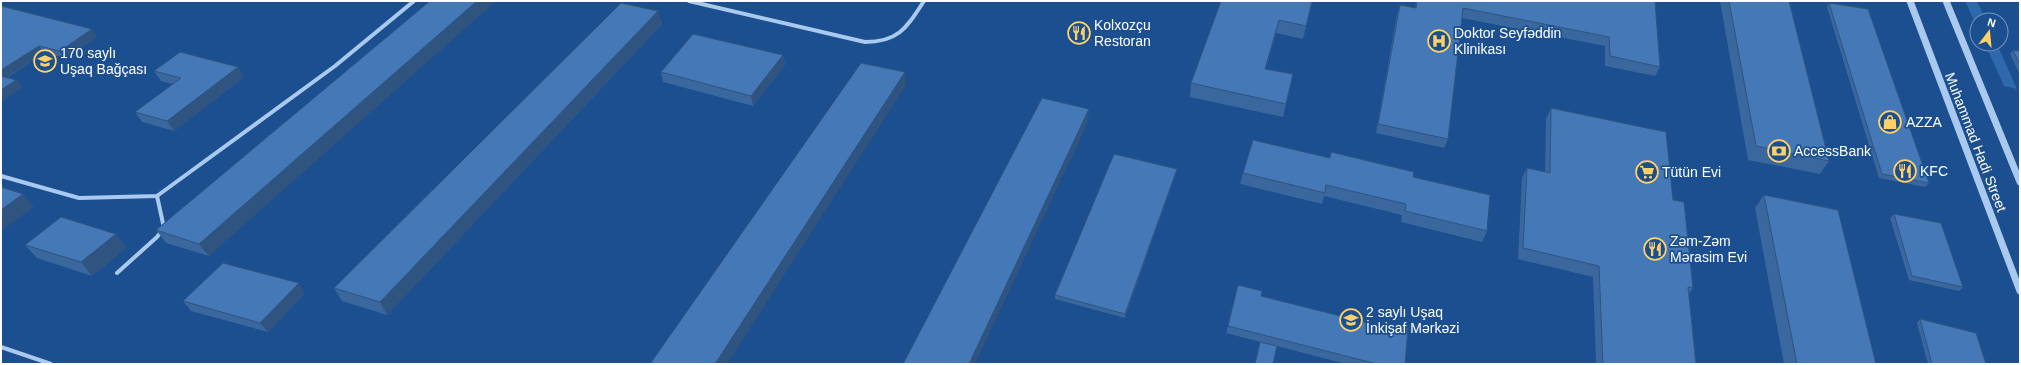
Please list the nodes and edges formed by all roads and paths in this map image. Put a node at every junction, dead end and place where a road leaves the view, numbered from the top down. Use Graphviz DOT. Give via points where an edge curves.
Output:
graph roads {
  1 [pos="414,1"];
  2 [pos="689,1"];
  3 [pos="924,1"];
  4 [pos="1910,1"];
  5 [pos="1946,1"];
  6 [pos="1,176"];
  7 [pos="2020,182"];
  8 [pos="157,196"];
  9 [pos="117,273"];
  10 [pos="2020,291"];
  11 [pos="1,347"];
  12 [pos="51,364"];
  1 -- 8 [label="street" via="335,66"];
  2 -- 3 [label="street" via="878,43 891,40 902,33"];
  4 -- 10 [label="street, Muhammad Hadi Street"];
  5 -- 7 [label="street, Muhammad Hadi Street"];
  6 -- 8 [label="street" via="79,198"];
  8 -- 9 [label="street" via="164,228"];
  11 -- 12 [label="street"];
}
